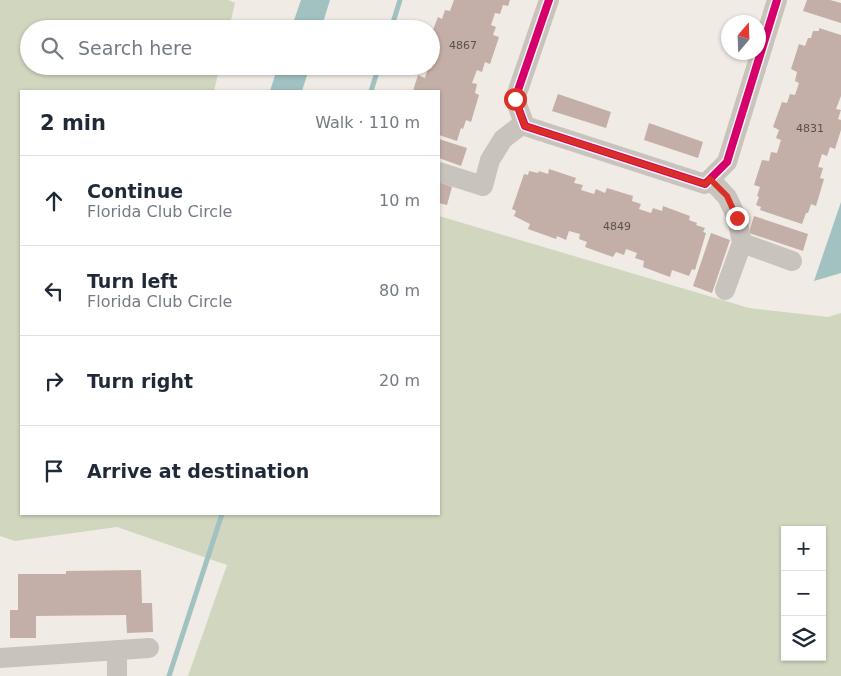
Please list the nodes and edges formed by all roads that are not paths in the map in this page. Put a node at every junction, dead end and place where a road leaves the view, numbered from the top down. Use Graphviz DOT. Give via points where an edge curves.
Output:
graph roads {
  1 [pos="548,0"];
  2 [pos="777,0"];
  3 [pos="524,123"];
  4 [pos="440,172"];
  5 [pos="710,179"];
  6 [pos="742,243"];
  7 [pos="792,261"];
  8 [pos="725,290"];
  9 [pos="149,648"];
  10 [pos="117,650"];
  11 [pos="0,658"];
  12 [pos="117,676"];
  1 -- 3 [label="street" via="515,99"];
  2 -- 5 [label="street" via="727,162"];
  3 -- 4 [label="street" via="503,139 490,160 483,186"];
  3 -- 5 [label="street" via="525,126 705,184"];
  5 -- 6 [label="street" via="727,196 737,218"];
  6 -- 7 [label="street"];
  6 -- 8 [label="street"];
  9 -- 10 [label="street"];
  10 -- 11 [label="street"];
  10 -- 12 [label="street"];
}
